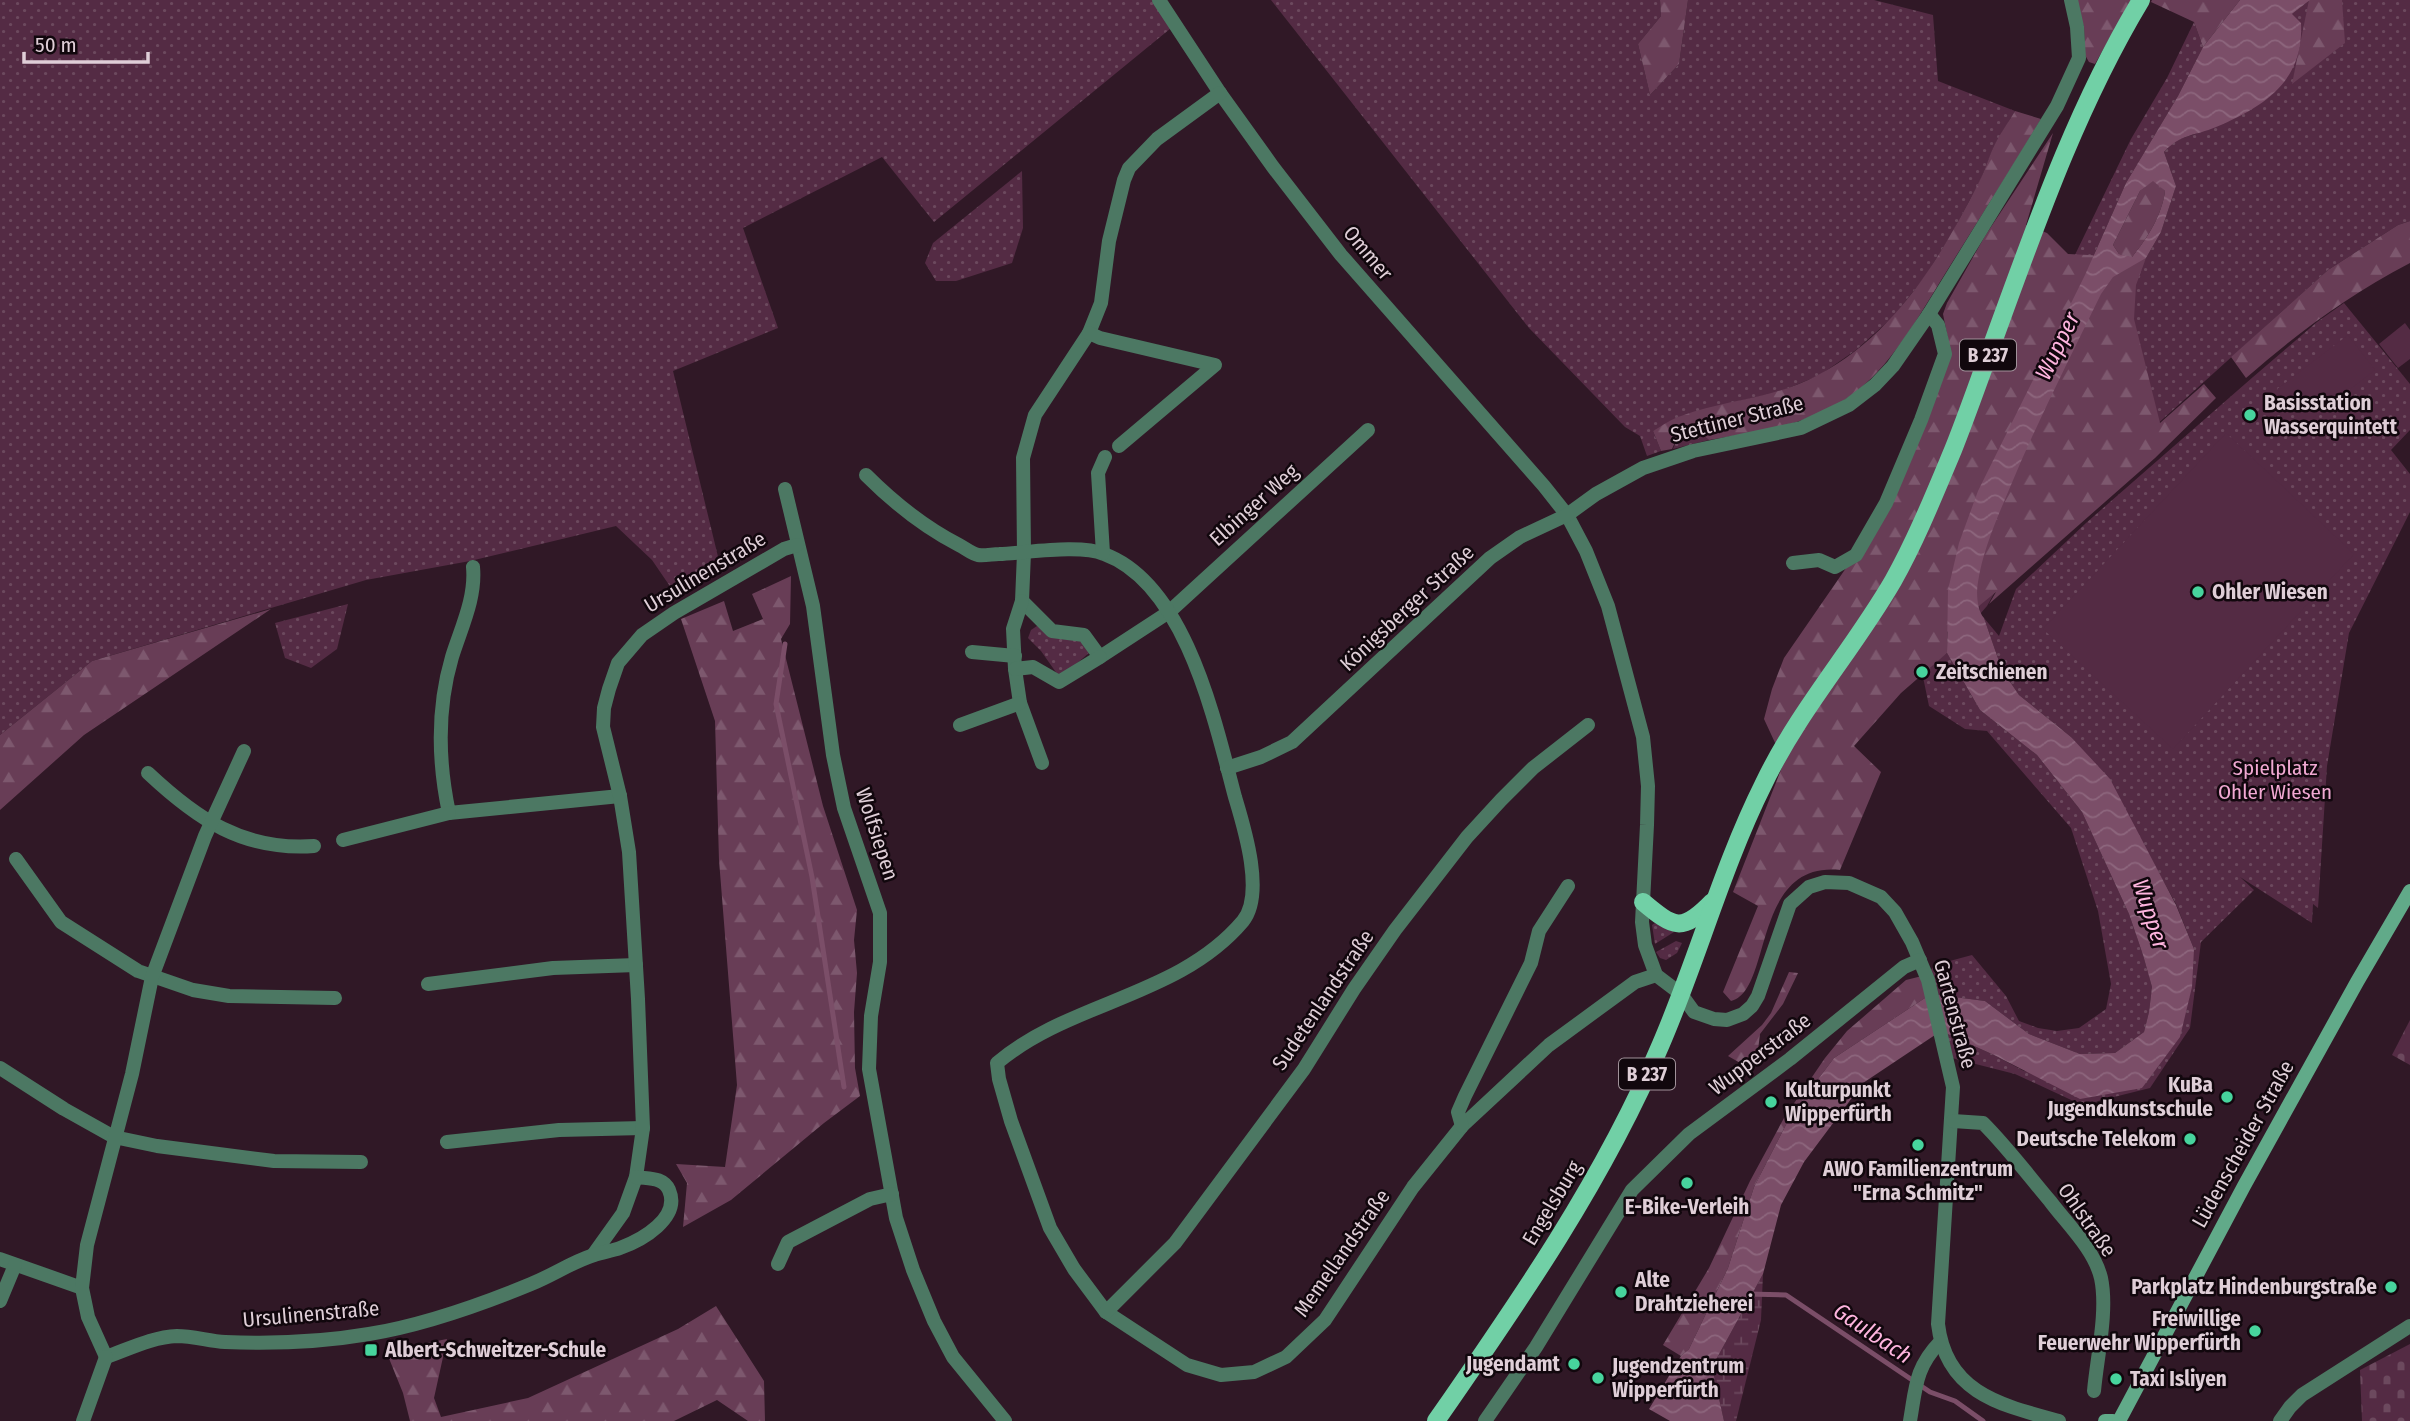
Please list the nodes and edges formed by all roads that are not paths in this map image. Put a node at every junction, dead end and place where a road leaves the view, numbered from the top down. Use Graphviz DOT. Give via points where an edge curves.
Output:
graph roads {
  1 [pos="1159,0"];
  2 [pos="2071,0"];
  3 [pos="2141,0"];
  4 [pos="1220,93"];
  5 [pos="1929,314"];
  6 [pos="1089,333"];
  7 [pos="1368,430"];
  8 [pos="1119,446"];
  9 [pos="1105,457"];
  10 [pos="866,475"];
  11 [pos="785,489"];
  12 [pos="1567,515"];
  13 [pos="797,545"];
  14 [pos="1024,553"];
  15 [pos="1103,553"];
  16 [pos="1793,563"];
  17 [pos="473,567"];
  18 [pos="1022,601"];
  19 [pos="1169,612"];
  20 [pos="972,652"];
  21 [pos="1100,657"];
  22 [pos="1015,663"];
  23 [pos="1020,703"];
  24 [pos="960,725"];
  25 [pos="1588,725"];
  26 [pos="244,751"];
  27 [pos="1042,763"];
  28 [pos="1227,768"];
  29 [pos="148,773"];
  30 [pos="620,796"];
  31 [pos="449,813"];
  32 [pos="210,824"];
  33 [pos="343,841"];
  34 [pos="314,846"];
  35 [pos="16,859"];
  36 [pos="1568,886"];
  37 [pos="2410,891"];
  38 [pos="1717,897"];
  39 [pos="1643,902"];
  40 [pos="1920,960"];
  41 [pos="636,965"];
  42 [pos="1656,975"];
  43 [pos="152,977"];
  44 [pos="428,984"];
  45 [pos="1681,994"];
  46 [pos="335,998"];
  47 [pos="0,1068"];
  48 [pos="1953,1121"];
  49 [pos="1462,1126"];
  50 [pos="643,1128"];
  51 [pos="114,1137"];
  52 [pos="447,1142"];
  53 [pos="361,1162"];
  54 [pos="636,1177"];
  55 [pos="892,1194"];
  56 [pos="593,1255"];
  57 [pos="0,1259"];
  58 [pos="778,1264"];
  59 [pos="15,1265"];
  60 [pos="82,1288"];
  61 [pos="0,1301"];
  62 [pos="1106,1312"];
  63 [pos="2410,1325"];
  64 [pos="1940,1342"];
  65 [pos="106,1357"];
  66 [pos="2094,1391"];
  67 [pos="83,1421"];
  68 [pos="1005,1421"];
  69 [pos="1436,1421"];
  70 [pos="1485,1421"];
  71 [pos="1909,1421"];
  72 [pos="2059,1421"];
  73 [pos="2105,1421"];
  74 [pos="2113,1421"];
  75 [pos="2119,1421"];
  76 [pos="2280,1421"];
  1 -- 4 [label="street, Ommer"];
  2 -- 5 [label="street, Stettiner Straße" via="2080,49 2068,83"];
  3 -- 38 [label="main road, B 237" via="2063,158 1954,447 1905,556 1764,782"];
  4 -- 6 [label="street" via="1157,139 1129,168 1114,216 1101,303"];
  4 -- 12 [label="street, Ommer" via="1341,255"];
  5 -- 12 [label="street, Stettiner Straße" via="1885,375 1836,413 1801,428 1665,458 1605,488"];
  5 -- 16 [label="street" via="1938,325 1945,354 1886,503 1856,555 1835,567 1819,560"];
  6 -- 8 [label="street" via="1215,365"];
  6 -- 14 [label="street" via="1035,415 1023,458"];
  7 -- 19 [label="street, Elbinger Weg"];
  9 -- 15 [label="street" via="1098,473"];
  10 -- 14 [label="street" via="934,532 978,555"];
  11 -- 13 [label="street, Wolfsiepen"];
  12 -- 28 [label="street, Königsberger Straße" via="1520,537 1490,558 1292,742"];
  12 -- 39 [label="street" via="1608,606 1643,737 1648,799"];
  13 -- 30 [label="street, Ursulinenstraße" via="674,613 642,635 618,663 603,727"];
  13 -- 55 [label="street, Wolfsiepen" via="813,606 844,808 880,913 869,1069"];
  14 -- 15 [label="street" via="1063,549"];
  14 -- 18 [label="street"];
  15 -- 19 [label="street" via="1144,578"];
  17 -- 31 [label="street" via="472,596 443,702 440,749"];
  18 -- 21 [label="street" via="1052,631 1084,635"];
  18 -- 22 [label="street" via="1013,629"];
  19 -- 21 [label="street, Elbinger Weg"];
  19 -- 28 [label="street" via="1191,654"];
  20 -- 22 [label="street"];
  21 -- 22 [label="street, Elbinger Weg" via="1059,682"];
  22 -- 23 [label="street"];
  23 -- 24 [label="street"];
  23 -- 27 [label="street"];
  25 -- 62 [label="street, Sudetenlandstraße" via="1533,768 1467,837 1395,930 1304,1069 1175,1243"];
  26 -- 32 [label="street"];
  28 -- 62 [label="street, Memellandstraße" via="1251,852 1252,892 1246,917 1195,964 1027,1040 997,1063 1011,1121 1050,1227"];
  29 -- 32 [label="street"];
  30 -- 31 [label="street"];
  30 -- 41 [label="street, Ursulinenstraße" via="629,852"];
  31 -- 33 [label="street"];
  32 -- 34 [label="street" via="246,840"];
  32 -- 43 [label="street"];
  35 -- 43 [label="street" via="61,922"];
  36 -- 49 [label="street" via="1539,931 1531,963 1465,1096 1458,1112"];
  37 -- 75 [label="main road, Lüdenscheider Straße" via="2244,1186"];
  38 -- 39 [label="main road" via="1697,918 1679,924 1665,920"];
  38 -- 45 [label="main road, B 237"];
  39 -- 42 [label="street" via="1643,935"];
  40 -- 45 [label="street, Gartenstraße" via="1901,921 1881,897 1832,881 1817,884 1790,904 1756,1002 1743,1014 1714,1019 1694,1012"];
  40 -- 48 [label="street, Gartenstraße" via="1953,1087"];
  40 -- 70 [label="street, Wupperstraße" via="1904,967 1689,1134 1632,1190"];
  41 -- 44 [label="street" via="553,968"];
  41 -- 50 [label="street, Ursulinenstraße"];
  42 -- 45 [label="street"];
  42 -- 49 [label="street, Memellandstraße" via="1635,982 1566,1031"];
  43 -- 46 [label="street" via="229,996"];
  43 -- 51 [label="street"];
  45 -- 69 [label="main road, Engelsburg / B 237" via="1661,1045 1584,1196"];
  47 -- 51 [label="street"];
  48 -- 64 [label="street, Gartenstraße"];
  48 -- 66 [label="street, Ohlstraße" via="1983,1123 2081,1240 2097,1266 2102,1312"];
  49 -- 62 [label="street, Memellandstraße" via="1413,1187 1325,1320 1286,1357 1254,1372 1221,1375 1187,1365"];
  50 -- 52 [label="street" via="559,1130"];
  50 -- 54 [label="street, Ursulinenstraße"];
  51 -- 53 [label="street" via="274,1161"];
  51 -- 60 [label="street" via="87,1245"];
  54 -- 56 [label="street, Ursulinenstraße" via="623,1213"];
  54 -- 56 [label="street, Ursulinenstraße" via="665,1184 672,1204 670,1213 650,1233 622,1248"];
  55 -- 58 [label="street" via="870,1199 788,1242"];
  55 -- 68 [label="street, Wolfsiepen" via="913,1270 934,1321 953,1357"];
  56 -- 65 [label="street, Ursulinenstraße" via="532,1284 437,1318 370,1334 270,1342 177,1336"];
  57 -- 59 [label="street"];
  59 -- 60 [label="street"];
  59 -- 61 [label="street"];
  60 -- 65 [label="street" via="88,1317"];
  63 -- 76 [label="street" via="2302,1395"];
  64 -- 71 [label="street" via="1925,1357"];
  64 -- 72 [label="street, Gartenstraße" via="1958,1376 1973,1388 2014,1408"];
  65 -- 67 [label="street"];
  73 -- 74 [label="main road"];
}
